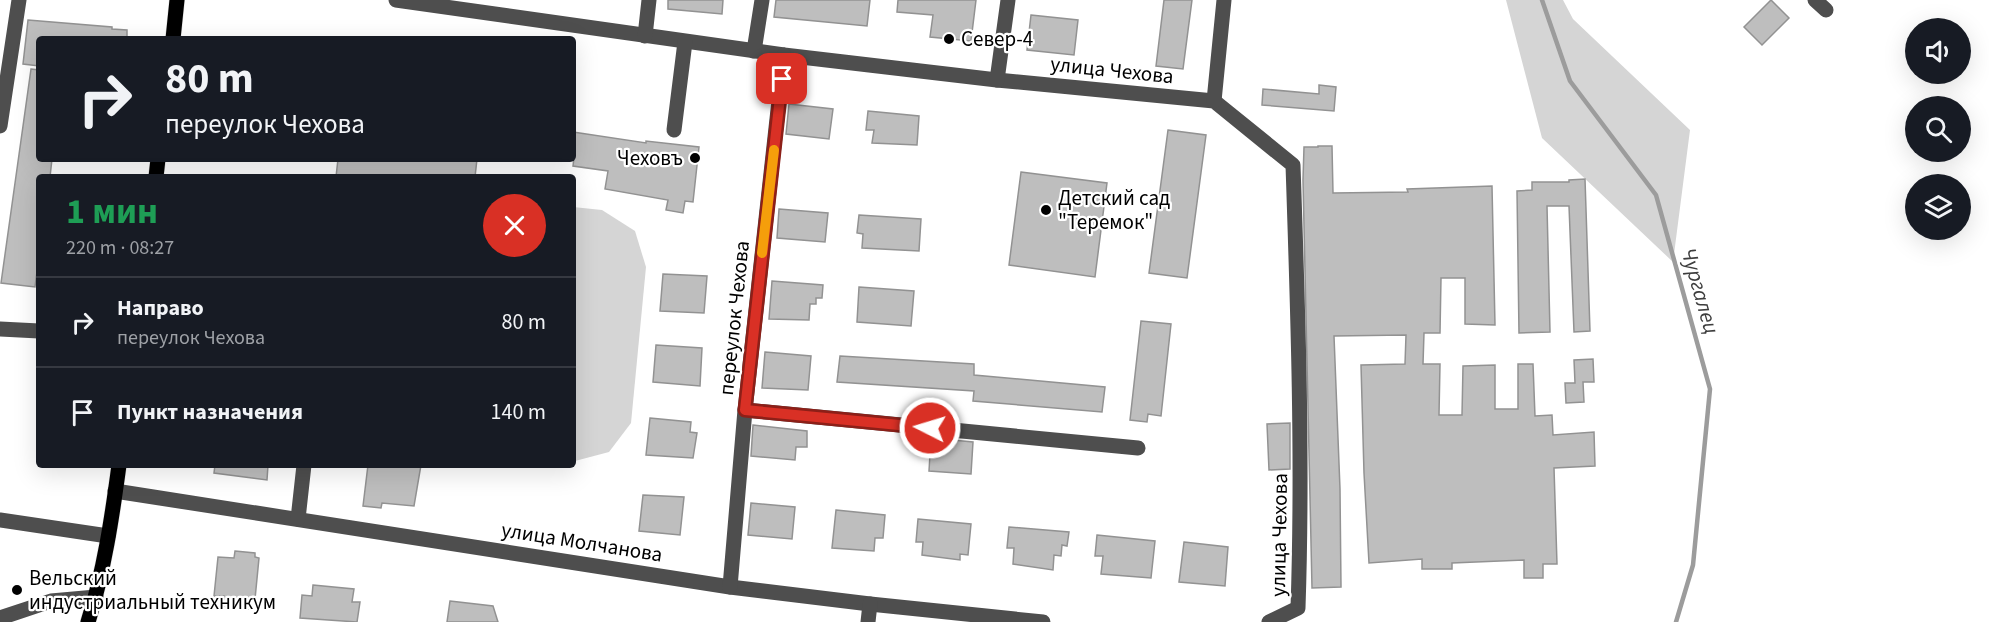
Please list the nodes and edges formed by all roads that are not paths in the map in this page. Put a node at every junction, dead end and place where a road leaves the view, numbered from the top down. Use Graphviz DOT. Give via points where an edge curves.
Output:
graph roads {
  1 [pos="18,0"];
  2 [pos="177,0"];
  3 [pos="396,0"];
  4 [pos="649,0"];
  5 [pos="762,0"];
  6 [pos="1008,0"];
  7 [pos="1224,0"];
  8 [pos="432,2"];
  9 [pos="460,4"];
  10 [pos="172,36"];
  11 [pos="645,36"];
  12 [pos="685,42"];
  13 [pos="754,51"];
  14 [pos="784,55"];
  15 [pos="997,80"];
  16 [pos="1214,101"];
  17 [pos="0,126"];
  18 [pos="674,130"];
  19 [pos="0,329"];
  20 [pos="36,331"];
  21 [pos="745,410"];
  22 [pos="1138,448"];
  23 [pos="119,468"];
  24 [pos="304,468"];
  25 [pos="115,491"];
  26 [pos="298,519"];
  27 [pos="0,520"];
  28 [pos="108,536"];
  29 [pos="730,587"];
  30 [pos="96,597"];
  31 [pos="870,604"];
  32 [pos="0,618"];
  33 [pos="88,622"];
  34 [pos="868,622"];
  35 [pos="1043,622"];
  36 [pos="1269,622"];
  1 -- 17 [label="street"];
  2 -- 10 [label="main road"];
  3 -- 8 [label="street, улица Чехова"];
  4 -- 11 [label="street"];
  5 -- 13 [label="street"];
  6 -- 15 [label="street"];
  7 -- 16 [label="street"];
  8 -- 9 [label="street, улица Чехова"];
  9 -- 11 [label="street, улица Чехова"];
  11 -- 12 [label="street, улица Чехова"];
  12 -- 13 [label="street, улица Чехова"];
  12 -- 18 [label="street"];
  13 -- 14 [label="street, улица Чехова"];
  14 -- 15 [label="street, улица Чехова"];
  14 -- 21 [label="street, переулок Чехова"];
  15 -- 16 [label="street, улица Чехова"];
  16 -- 36 [label="street, улица Чехова" via="1293,165 1301,397 1298,608"];
  19 -- 20 [label="street"];
  21 -- 22 [label="street"];
  21 -- 29 [label="street, переулок Чехова"];
  23 -- 25 [label="main road"];
  24 -- 26 [label="street"];
  25 -- 26 [label="street, улица Молчанова"];
  25 -- 28 [label="main road"];
  26 -- 29 [label="street, улица Молчанова"];
  27 -- 28 [label="street"];
  28 -- 30 [label="main road"];
  29 -- 31 [label="street, улица Молчанова"];
  30 -- 32 [label="street" via="51,601"];
  30 -- 33 [label="main road"];
  31 -- 34 [label="street"];
  31 -- 35 [label="street, улица Молчанова"];
}
